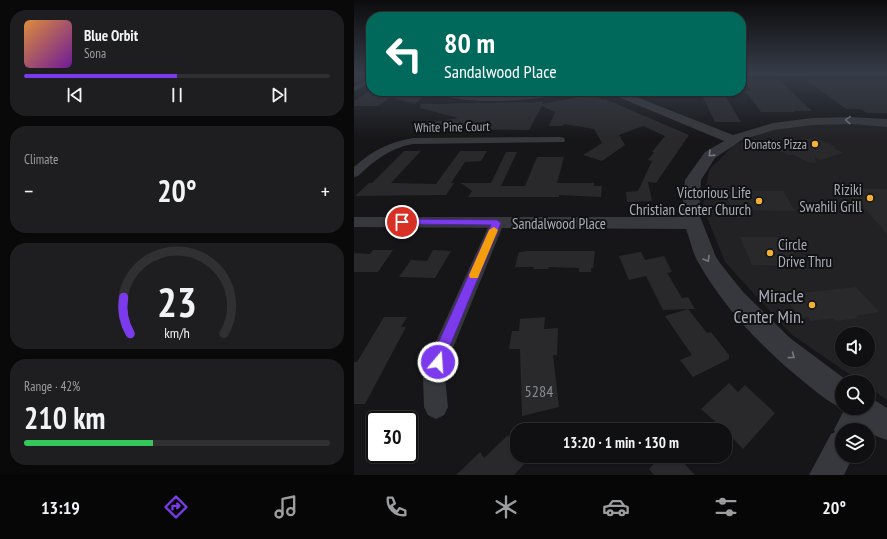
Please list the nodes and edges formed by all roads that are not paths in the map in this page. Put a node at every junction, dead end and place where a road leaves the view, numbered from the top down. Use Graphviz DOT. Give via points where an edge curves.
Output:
graph roads {
  1 [pos="462,96"];
  2 [pos="535,96"];
  3 [pos="624,96"];
  4 [pos="887,122"];
  5 [pos="731,139"];
  6 [pos="560,140"];
  7 [pos="354,173"];
  8 [pos="354,222"];
  9 [pos="497,223"];
  10 [pos="692,223"];
  11 [pos="835,395"];
  12 [pos="436,407"];
  13 [pos="863,415"];
  14 [pos="887,425"];
  15 [pos="835,458"];
  16 [pos="826,475"];
  1 -- 2 [label="street"];
  3 -- 5 [label="street"];
  4 -- 5 [label="street, one-way" via="799,122 762,128"];
  5 -- 10 [label="street, one-way" via="702,163 693,179 689,199"];
  6 -- 7 [label="street, White Pine Court" via="413,141 381,150"];
  8 -- 9 [label="street, Sandalwood Place"];
  9 -- 10 [label="street, Sandalwood Place"];
  9 -- 12 [label="street" via="442,348 434,376"];
  10 -- 11 [label="street, one-way" via="706,258 732,296 786,352"];
  13 -- 14 [label="street"];
  15 -- 16 [label="street"];
}
